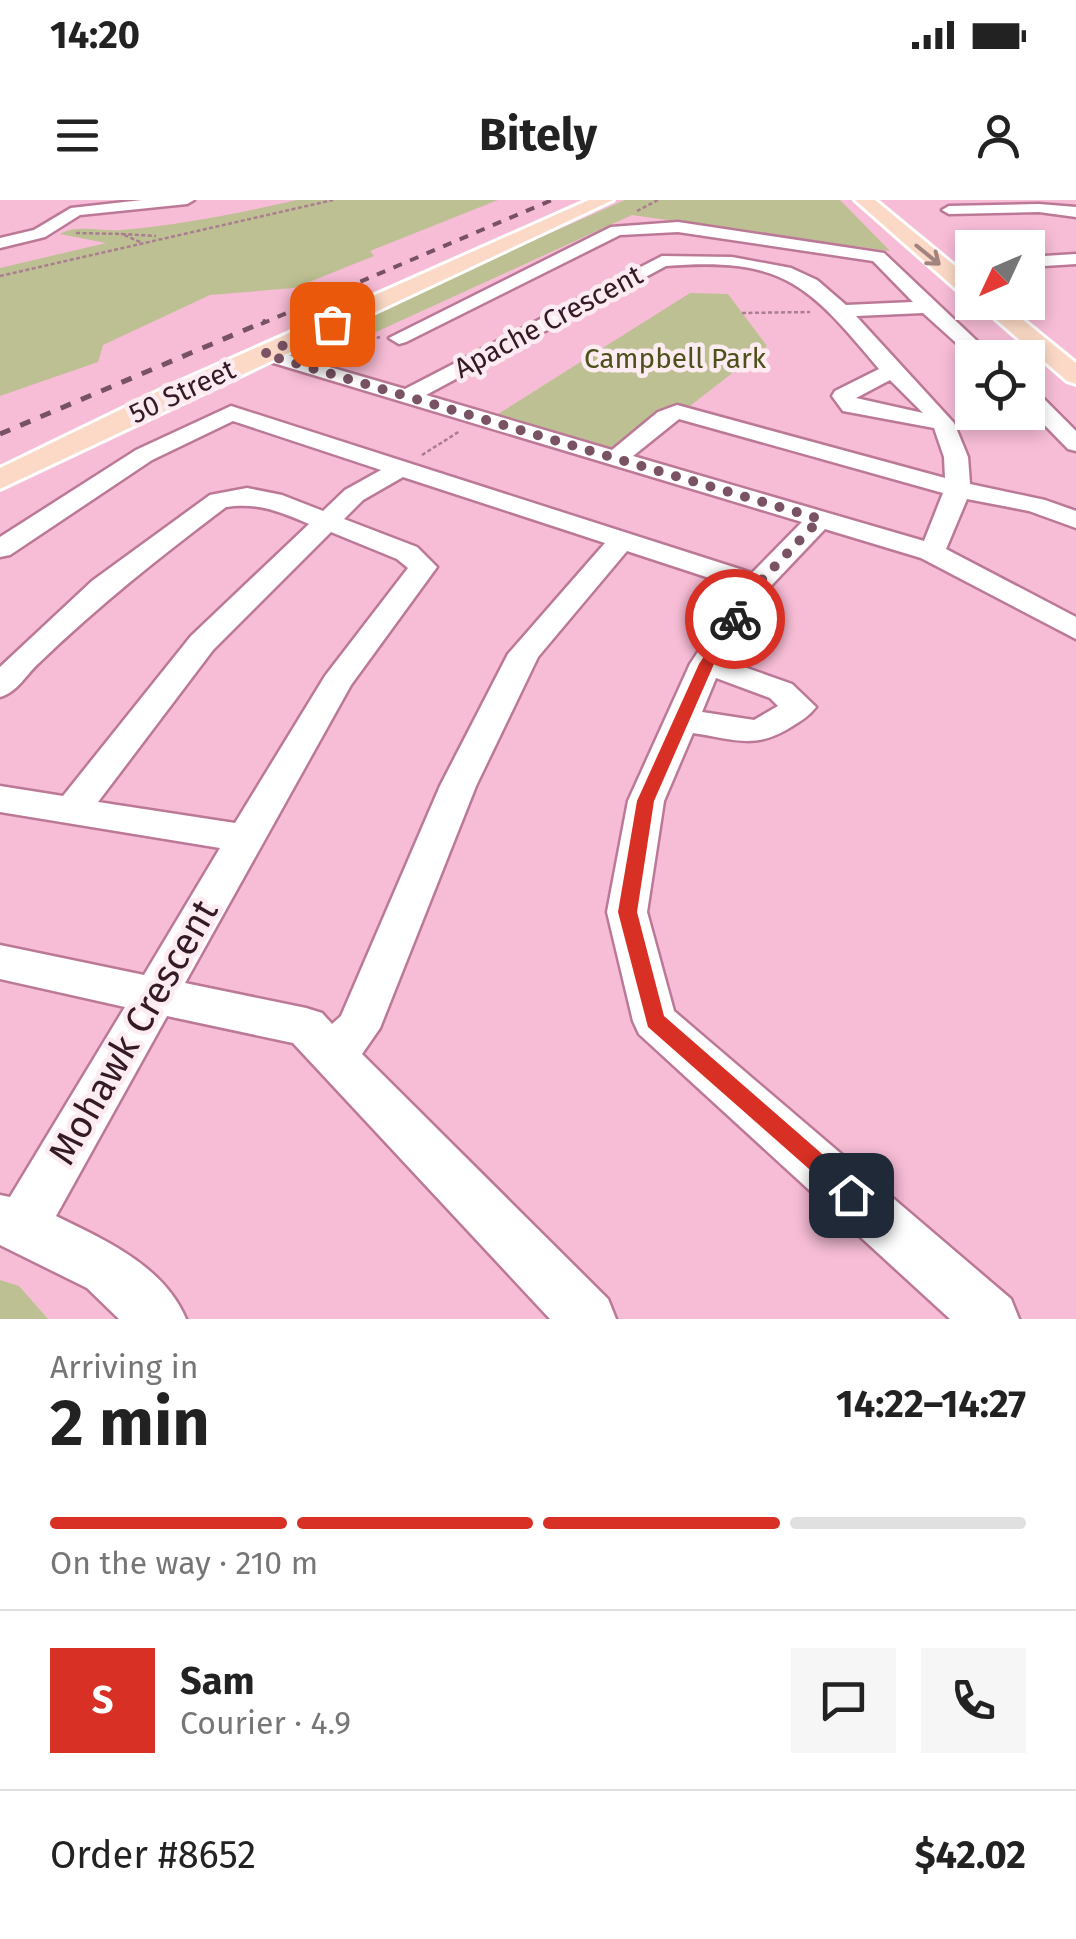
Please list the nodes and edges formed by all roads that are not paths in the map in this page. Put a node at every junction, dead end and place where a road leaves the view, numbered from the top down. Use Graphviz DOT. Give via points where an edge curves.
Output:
graph roads {
  1 [pos="187,200"];
  2 [pos="604,200"];
  3 [pos="614,200"];
  4 [pos="864,200"];
  5 [pos="893,200"];
  6 [pos="1046,200"];
  7 [pos="1066,200"];
  8 [pos="78,206"];
  9 [pos="949,210"];
  10 [pos="1076,212"];
  11 [pos="564,218"];
  12 [pos="942,238"];
  13 [pos="0,243"];
  14 [pos="1076,259"];
  15 [pos="1045,261"];
  16 [pos="955,277"];
  17 [pos="928,306"];
  18 [pos="840,311"];
  19 [pos="1008,320"];
  20 [pos="965,340"];
  21 [pos="272,356"];
  22 [pos="476,359"];
  23 [pos="891,371"];
  24 [pos="1076,376"];
  25 [pos="408,396"];
  26 [pos="1045,413"];
  27 [pos="943,424"];
  28 [pos="1076,444"];
  29 [pos="616,458"];
  30 [pos="400,468"];
  31 [pos="7,480"];
  32 [pos="960,490"];
  33 [pos="820,519"];
  34 [pos="1076,520"];
  35 [pos="326,521"];
  36 [pos="622,540"];
  37 [pos="0,549"];
  38 [pos="930,552"];
  39 [pos="758,584"];
  40 [pos="1076,630"];
  41 [pos="706,664"];
  42 [pos="0,688"];
  43 [pos="682,720"];
  44 [pos="0,800"];
  45 [pos="71,812"];
  46 [pos="246,840"];
  47 [pos="0,962"];
  48 [pos="156,993"];
  49 [pos="334,1052"];
  50 [pos="11,1223"];
  51 [pos="158,1319"];
  52 [pos="588,1319"];
  53 [pos="991,1319"];
  1 -- 8 [label="street"];
  2 -- 11 [label="main road, 50 Street"];
  3 -- 11 [label="main road, 50 Street"];
  4 -- 16 [label="main road, one-way"];
  5 -- 12 [label="main road"];
  6 -- 7 [label="street"];
  8 -- 13 [label="street" via="50,228"];
  9 -- 10 [label="street"];
  11 -- 21 [label="main road, 50 Street"];
  14 -- 15 [label="street"];
  17 -- 18 [label="street"];
  17 -- 20 [label="street"];
  17 -- 22 [label="street" via="878,256 654,226 617,230 399,338"];
  18 -- 22 [label="street, Apache Crescent" via="795,275 710,260 662,261"];
  18 -- 23 [label="street, Apache Crescent"];
  19 -- 24 [label="main road"];
  21 -- 25 [label="street"];
  21 -- 31 [label="main road, 50 Street" via="172,395"];
  22 -- 25 [label="street, Apache Crescent"];
  23 -- 27 [label="street, Apache Crescent"];
  23 -- 27 [label="street" via="843,396 851,406"];
  25 -- 29 [label="street"];
  26 -- 28 [label="street"];
  27 -- 32 [label="street, Apache Crescent"];
  29 -- 32 [label="street" via="677,412"];
  29 -- 33 [label="street"];
  30 -- 35 [label="street"];
  30 -- 36 [label="street"];
  30 -- 37 [label="street" via="231,414 144,455"];
  32 -- 34 [label="street"];
  32 -- 38 [label="street"];
  33 -- 38 [label="street"];
  33 -- 39 [label="street"];
  35 -- 42 [label="street, Mohawk Crescent" via="273,500 219,500 102,587"];
  35 -- 45 [label="street" via="202,643"];
  35 -- 46 [label="street, Mohawk Crescent" via="406,553 423,567 336,682"];
  36 -- 39 [label="street"];
  36 -- 49 [label="street" via="524,654 458,786 358,1028"];
  38 -- 40 [label="street"];
  39 -- 41 [label="street"];
  41 -- 43 [label="street"];
  41 -- 43 [label="street" via="782,691 798,707 759,732"];
  43 -- 53 [label="street" via="646,801 628,912 655,1021"];
  44 -- 45 [label="street"];
  45 -- 46 [label="street"];
  46 -- 48 [label="street, Mohawk Crescent"];
  47 -- 48 [label="street"];
  48 -- 49 [label="street" via="306,1027"];
  48 -- 50 [label="street, Mohawk Crescent"];
  49 -- 52 [label="street"];
  50 -- 51 [label="street" via="106,1268"];
}
